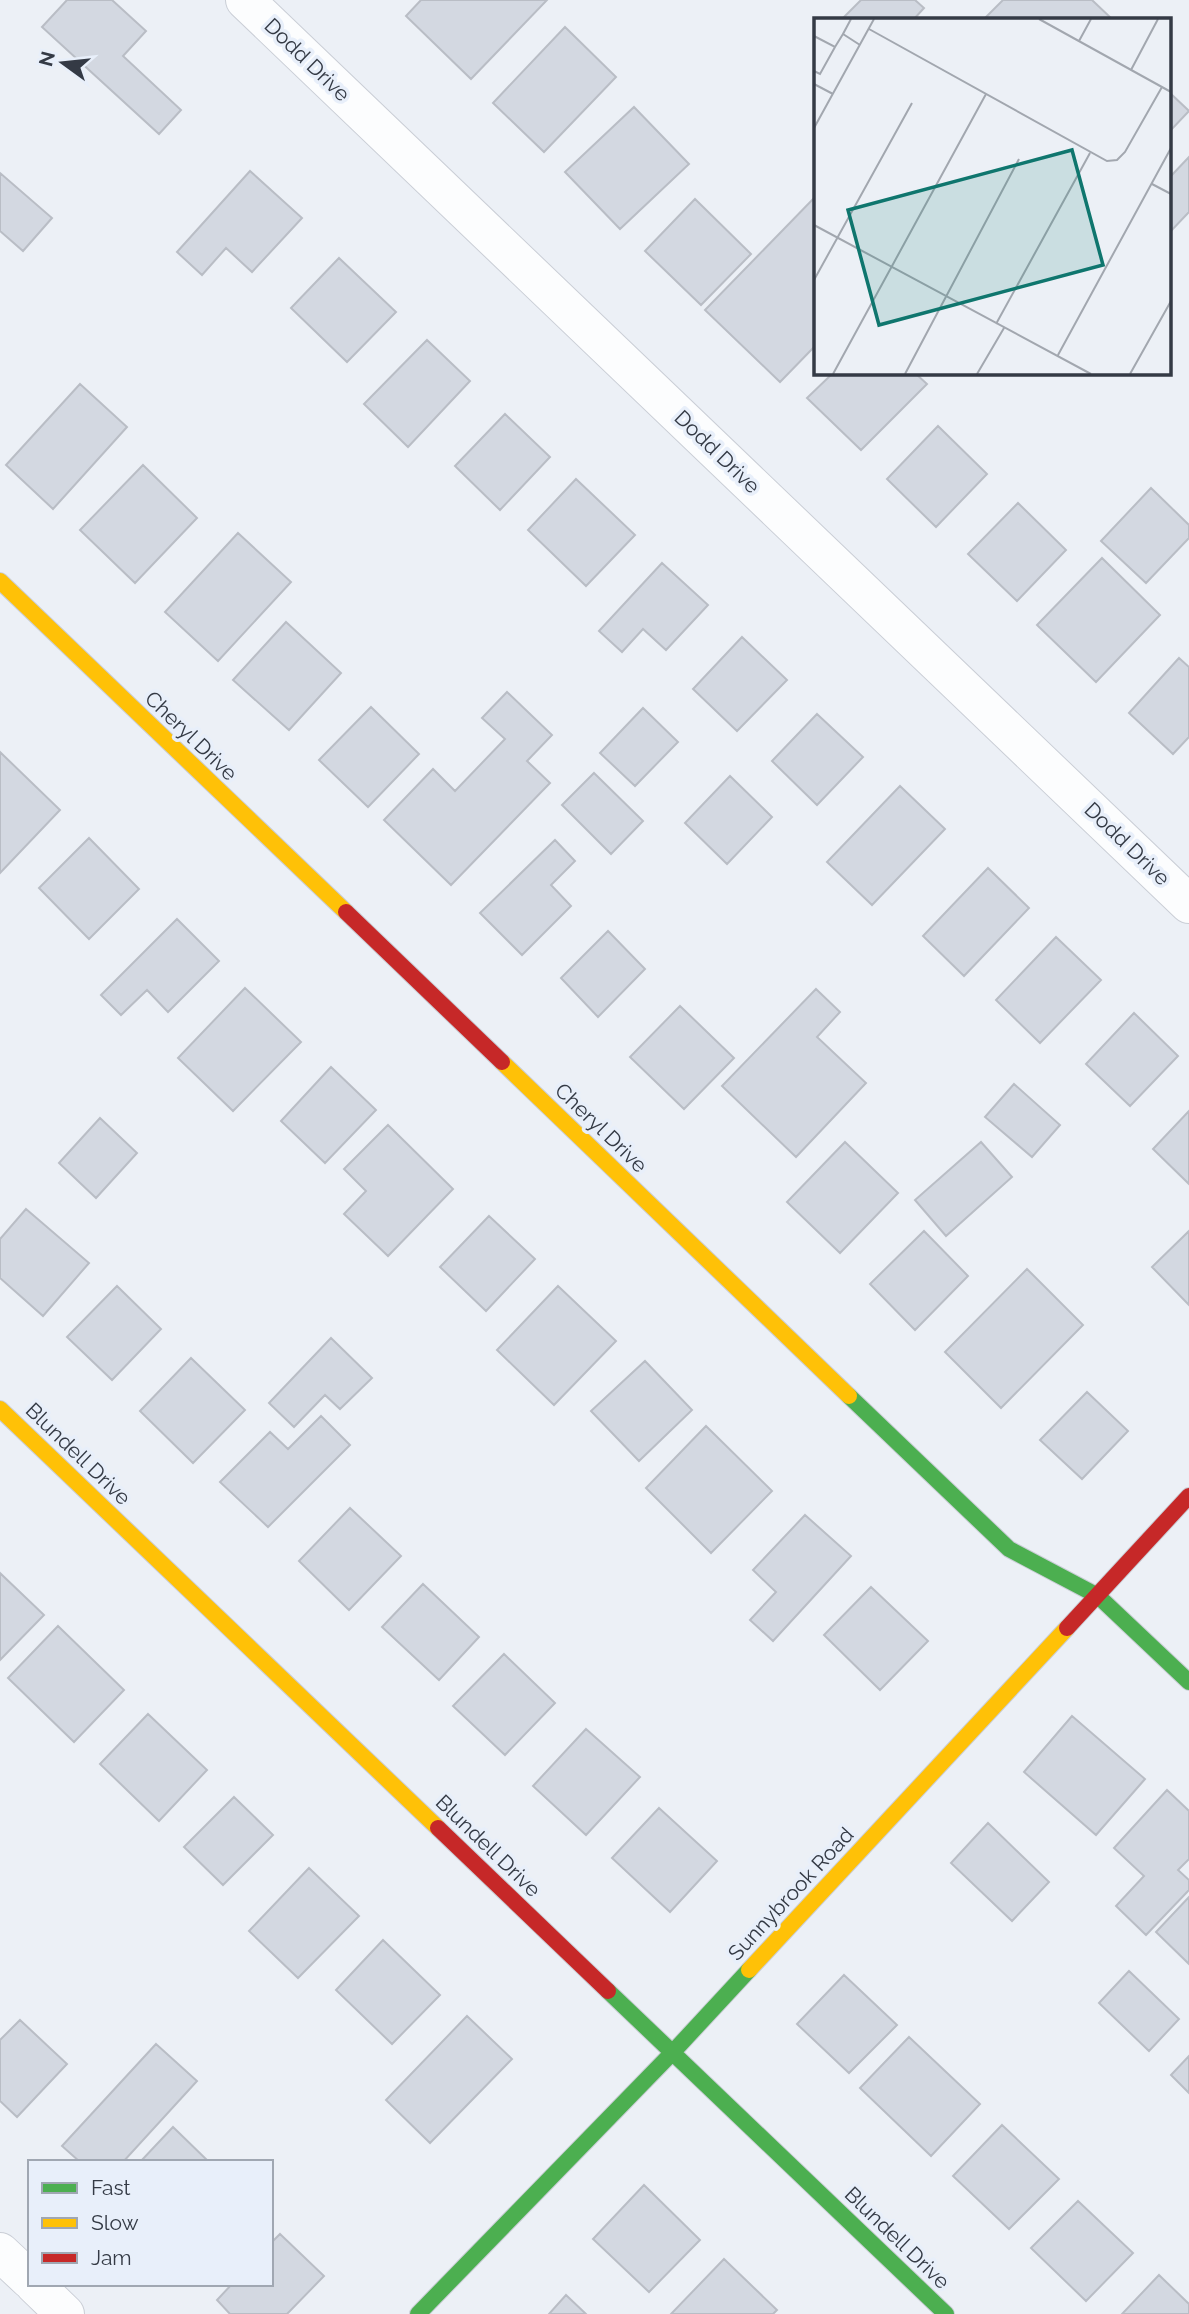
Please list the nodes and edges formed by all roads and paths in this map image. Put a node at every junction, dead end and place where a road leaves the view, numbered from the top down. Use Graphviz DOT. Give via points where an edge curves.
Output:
graph roads {
  1 [pos="245,0"];
  2 [pos="0,582"];
  3 [pos="1189,904"];
  4 [pos="0,1409"];
  5 [pos="1189,1496"];
  6 [pos="1098,1596"];
  7 [pos="1189,1682"];
  8 [pos="673,2052"];
  9 [pos="0,2252"];
  10 [pos="28,2278"];
  11 [pos="36,2286"];
  12 [pos="65,2314"];
  13 [pos="418,2314"];
  14 [pos="946,2314"];
  1 -- 3 [label="street, Dodd Drive"];
  2 -- 6 [label="street, Cheryl Drive" via="1009,1549"];
  4 -- 8 [label="street, Blundell Drive"];
  5 -- 6 [label="street, Sunnybrook Road"];
  6 -- 7 [label="street, Cheryl Drive"];
  6 -- 8 [label="street, Sunnybrook Road"];
  8 -- 13 [label="street, Sunnybrook Road"];
  8 -- 14 [label="street, Blundell Drive"];
  9 -- 10 [label="street"];
  11 -- 12 [label="street"];
}
